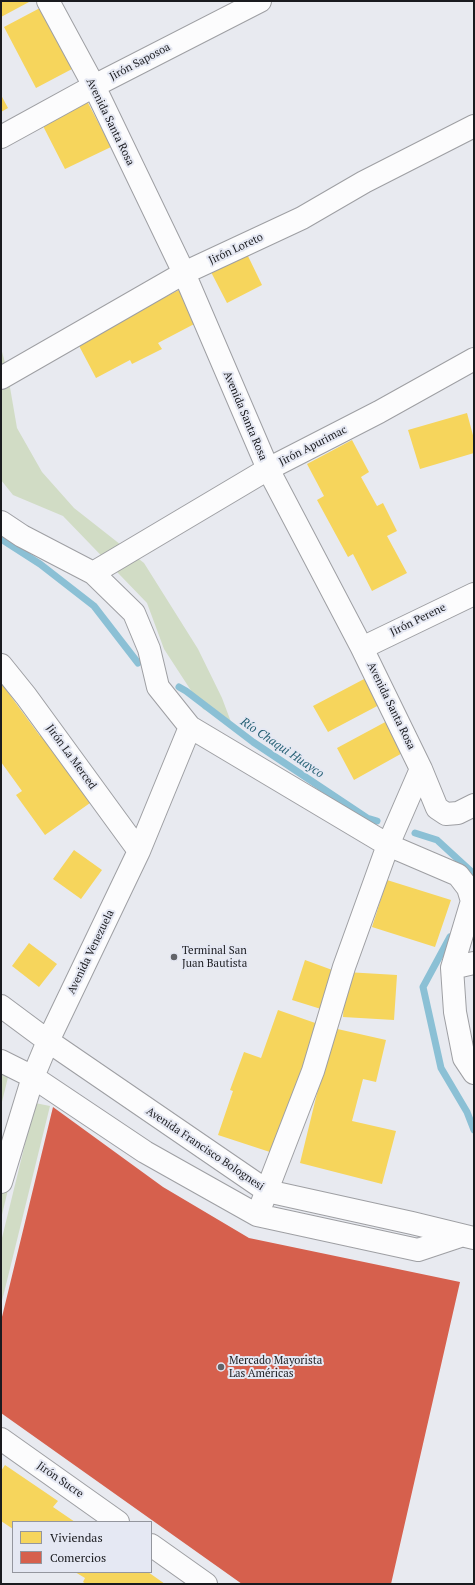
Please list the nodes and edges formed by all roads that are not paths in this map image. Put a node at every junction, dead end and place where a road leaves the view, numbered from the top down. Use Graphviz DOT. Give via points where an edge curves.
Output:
graph roads {
  1 [pos="48,1"];
  2 [pos="260,1"];
  3 [pos="94,86"];
  4 [pos="474,126"];
  5 [pos="1,137"];
  6 [pos="184,273"];
  7 [pos="474,359"];
  8 [pos="1,378"];
  9 [pos="268,469"];
  10 [pos="1,522"];
  11 [pos="92,573"];
  12 [pos="474,594"];
  13 [pos="362,648"];
  14 [pos="1,665"];
  15 [pos="190,727"];
  16 [pos="422,769"];
  17 [pos="466,809"];
  18 [pos="388,845"];
  19 [pos="139,851"];
  20 [pos="474,963"];
  21 [pos="452,968"];
  22 [pos="3,1013"];
  23 [pos="48,1041"];
  24 [pos="1,1061"];
  25 [pos="474,1072"];
  26 [pos="33,1077"];
  27 [pos="1,1182"];
  28 [pos="267,1191"];
  29 [pos="257,1215"];
  30 [pos="467,1237"];
  31 [pos="1,1439"];
  32 [pos="117,1521"];
  33 [pos="152,1546"];
  34 [pos="206,1584"];
  1 -- 3 [label="street, Avenida Santa Rosa"];
  2 -- 3 [label="street, Jirón Saposoa"];
  3 -- 5 [label="street, Jirón Saposoa"];
  3 -- 6 [label="street, Avenida Santa Rosa"];
  4 -- 6 [label="street, Jirón Loreto" via="364,182 302,218"];
  6 -- 8 [label="street, Jirón Loreto"];
  6 -- 9 [label="street, Avenida Santa Rosa"];
  7 -- 9 [label="street, Jirón Apurimac" via="379,412"];
  9 -- 11 [label="street, Jirón Apurimac"];
  9 -- 13 [label="street, Avenida Santa Rosa"];
  10 -- 11 [label="street"];
  11 -- 15 [label="street" via="134,613 149,649 158,687"];
  12 -- 13 [label="street, Jirón Perene"];
  13 -- 16 [label="street, Avenida Santa Rosa"];
  14 -- 19 [label="street, Jirón La Merced"];
  15 -- 18 [label="street"];
  15 -- 19 [label="street, Avenida Venezuela"];
  16 -- 17 [label="street, Avenida Santa Rosa" via="437,808 446,814"];
  16 -- 18 [label="street"];
  18 -- 21 [label="street" via="458,875 468,888 472,901"];
  18 -- 28 [label="street" via="344,967 313,1072"];
  19 -- 23 [label="street, Avenida Venezuela"];
  20 -- 21 [label="street"];
  21 -- 25 [label="street" via="455,1012 464,1058"];
  22 -- 23 [label="street, Avenida Francisco Bolognesi"];
  23 -- 26 [label="street, Avenida Venezuela"];
  23 -- 28 [label="street, Avenida Francisco Bolognesi"];
  24 -- 26 [label="street, Avenida Francisco Bolognesi"];
  26 -- 27 [label="street, Avenida Venezuela"];
  26 -- 29 [label="street, Avenida Francisco Bolognesi" via="145,1152"];
  28 -- 29 [label="street"];
  28 -- 30 [label="street, Avenida Francisco Bolognesi"];
  29 -- 30 [label="street, Avenida Francisco Bolognesi" via="418,1250"];
  31 -- 32 [label="street, Jirón Sucre"];
  33 -- 34 [label="street"];
}
